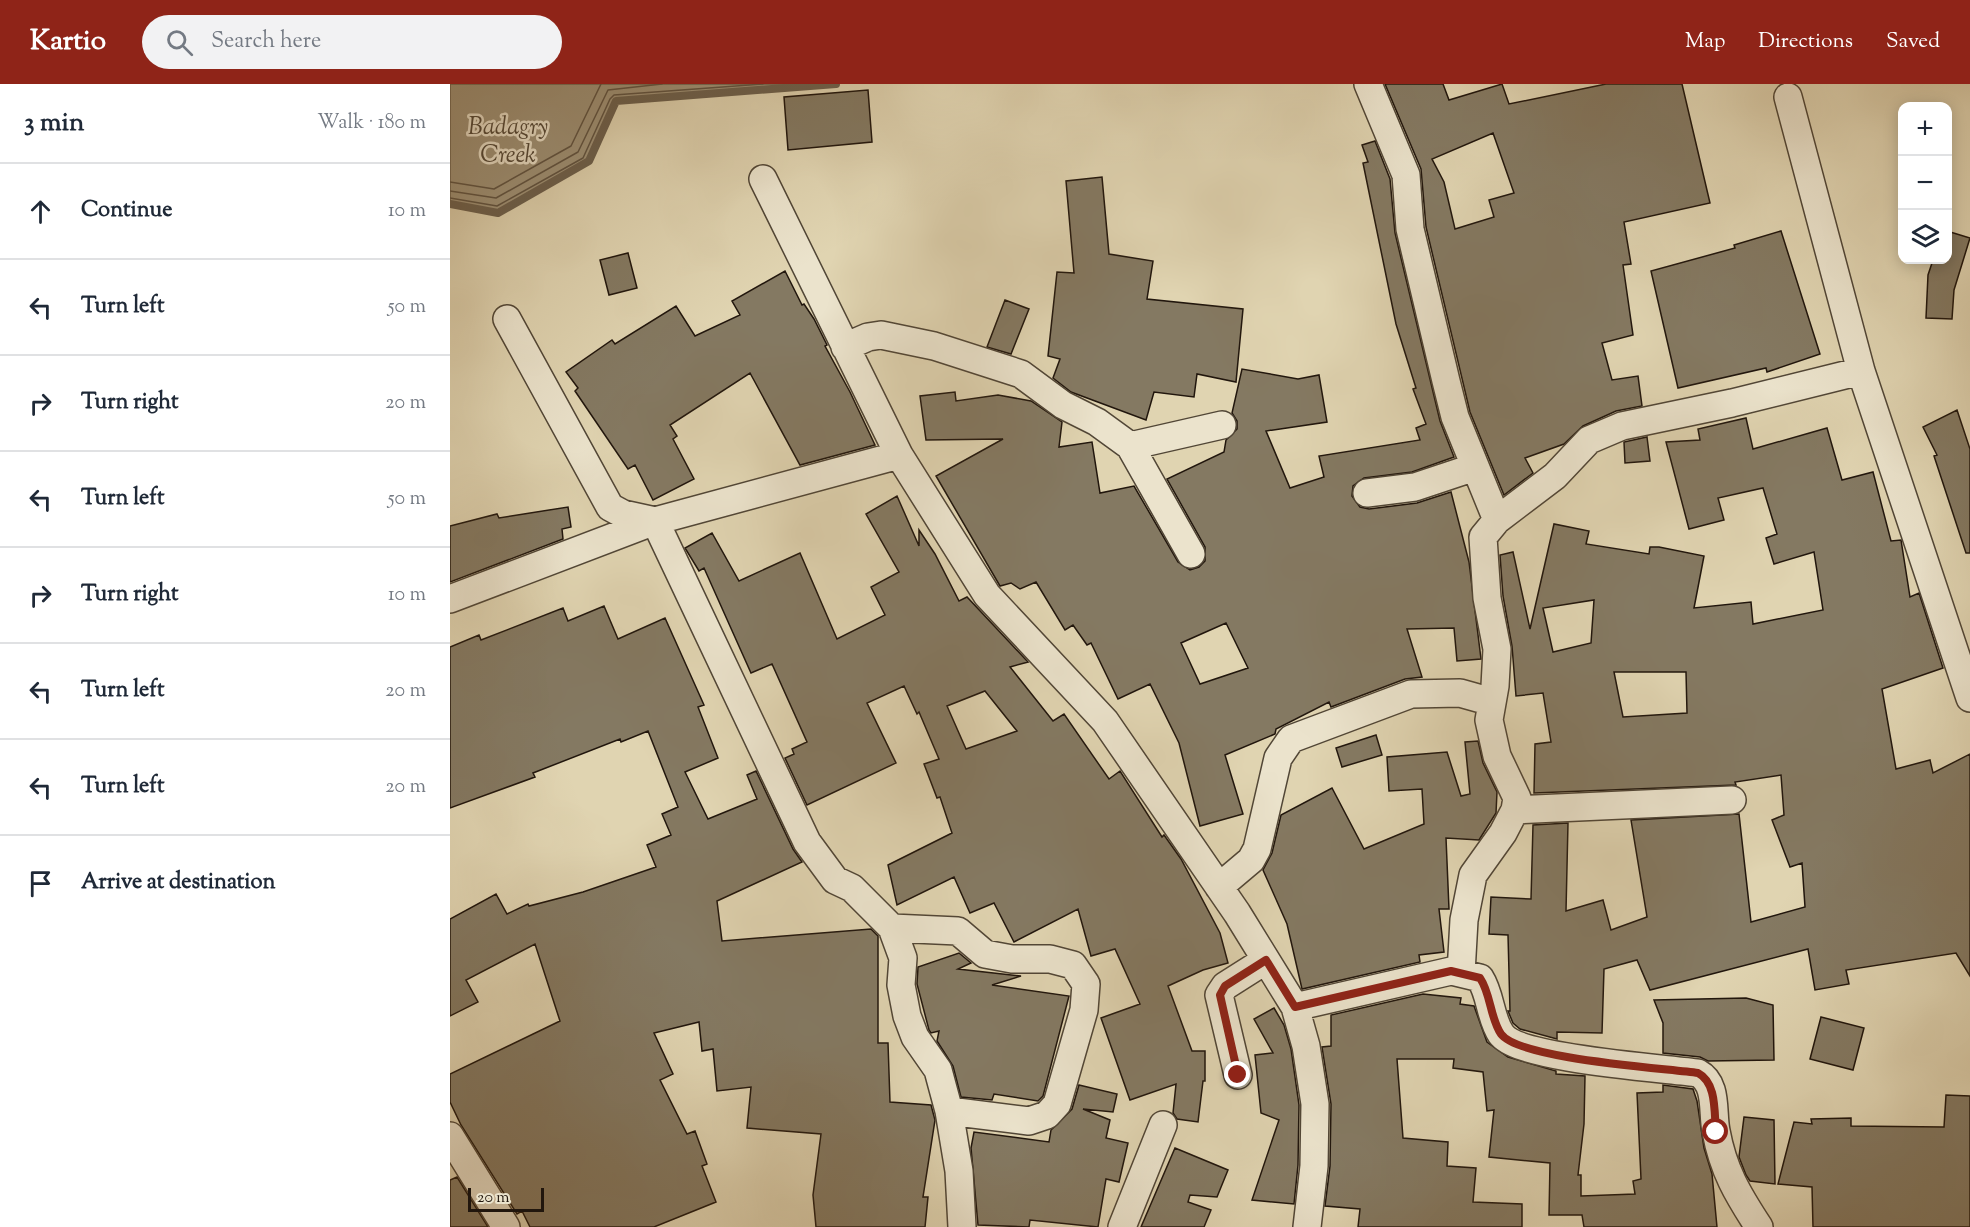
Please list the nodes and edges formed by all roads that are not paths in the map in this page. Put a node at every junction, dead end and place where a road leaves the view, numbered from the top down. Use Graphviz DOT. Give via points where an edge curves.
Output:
graph roads {
  1 [pos="1368,84"];
  2 [pos="1788,97"];
  3 [pos="763,179"];
  4 [pos="507,319"];
  5 [pos="845,347"];
  6 [pos="1861,371"];
  7 [pos="1222,425"];
  8 [pos="1130,446"];
  9 [pos="899,455"];
  10 [pos="1475,467"];
  11 [pos="1367,493"];
  12 [pos="655,520"];
  13 [pos="1497,520"];
  14 [pos="1191,554"];
  15 [pos="450,599"];
  16 [pos="1970,698"];
  17 [pos="1492,702"];
  18 [pos="1732,800"];
  19 [pos="1515,810"];
  20 [pos="1219,887"];
  21 [pos="892,928"];
  22 [pos="1266,960"];
  23 [pos="1461,973"];
  24 [pos="1295,1007"];
  25 [pos="1238,1075"];
  26 [pos="949,1111"];
  27 [pos="1163,1125"];
  28 [pos="450,1136"];
  29 [pos="506,1227"];
  30 [pos="962,1227"];
  31 [pos="1122,1227"];
  32 [pos="1307,1227"];
  33 [pos="1759,1227"];
  1 -- 10 [label="street" via="1406,175 1410,229 1421,284 1455,417"];
  2 -- 6 [label="street"];
  3 -- 5 [label="street"];
  4 -- 12 [label="street" via="610,507 622,514"];
  5 -- 8 [label="street" via="868,336 881,335 934,346 1022,374 1063,405 1097,422"];
  5 -- 9 [label="street"];
  6 -- 13 [label="street" via="1622,426 1589,440 1555,476"];
  6 -- 16 [label="street"];
  7 -- 8 [label="street"];
  8 -- 14 [label="street"];
  9 -- 12 [label="street"];
  9 -- 20 [label="street" via="987,595 1105,721"];
  10 -- 11 [label="street" via="1415,487"];
  10 -- 13 [label="street"];
  12 -- 15 [label="street"];
  12 -- 21 [label="street" via="807,842 835,880 852,888"];
  13 -- 17 [label="street" via="1483,537 1487,598 1497,649"];
  17 -- 19 [label="street" via="1489,720 1497,756 1517,798"];
  17 -- 20 [label="street" via="1460,693 1411,694 1291,739 1278,758 1257,849 1251,860"];
  18 -- 19 [label="street"];
  19 -- 23 [label="street" via="1473,875 1464,920"];
  20 -- 22 [label="street"];
  21 -- 26 [label="street" via="903,958 901,985 907,1016 915,1036 938,1070"];
  21 -- 26 [label="street" via="958,931 985,954 1050,959 1073,965 1086,984 1084,1010 1057,1104 1047,1115 1029,1121"];
  22 -- 24 [label="street"];
  22 -- 25 [label="street" via="1225,986 1220,995"];
  23 -- 24 [label="street" via="1451,971"];
  23 -- 33 [label="street" via="1480,978 1501,1034 1516,1045 1706,1077 1716,1132 1733,1188"];
  24 -- 32 [label="street" via="1316,1104"];
  26 -- 30 [label="street" via="959,1171"];
  27 -- 31 [label="street"];
  28 -- 29 [label="street"];
}
